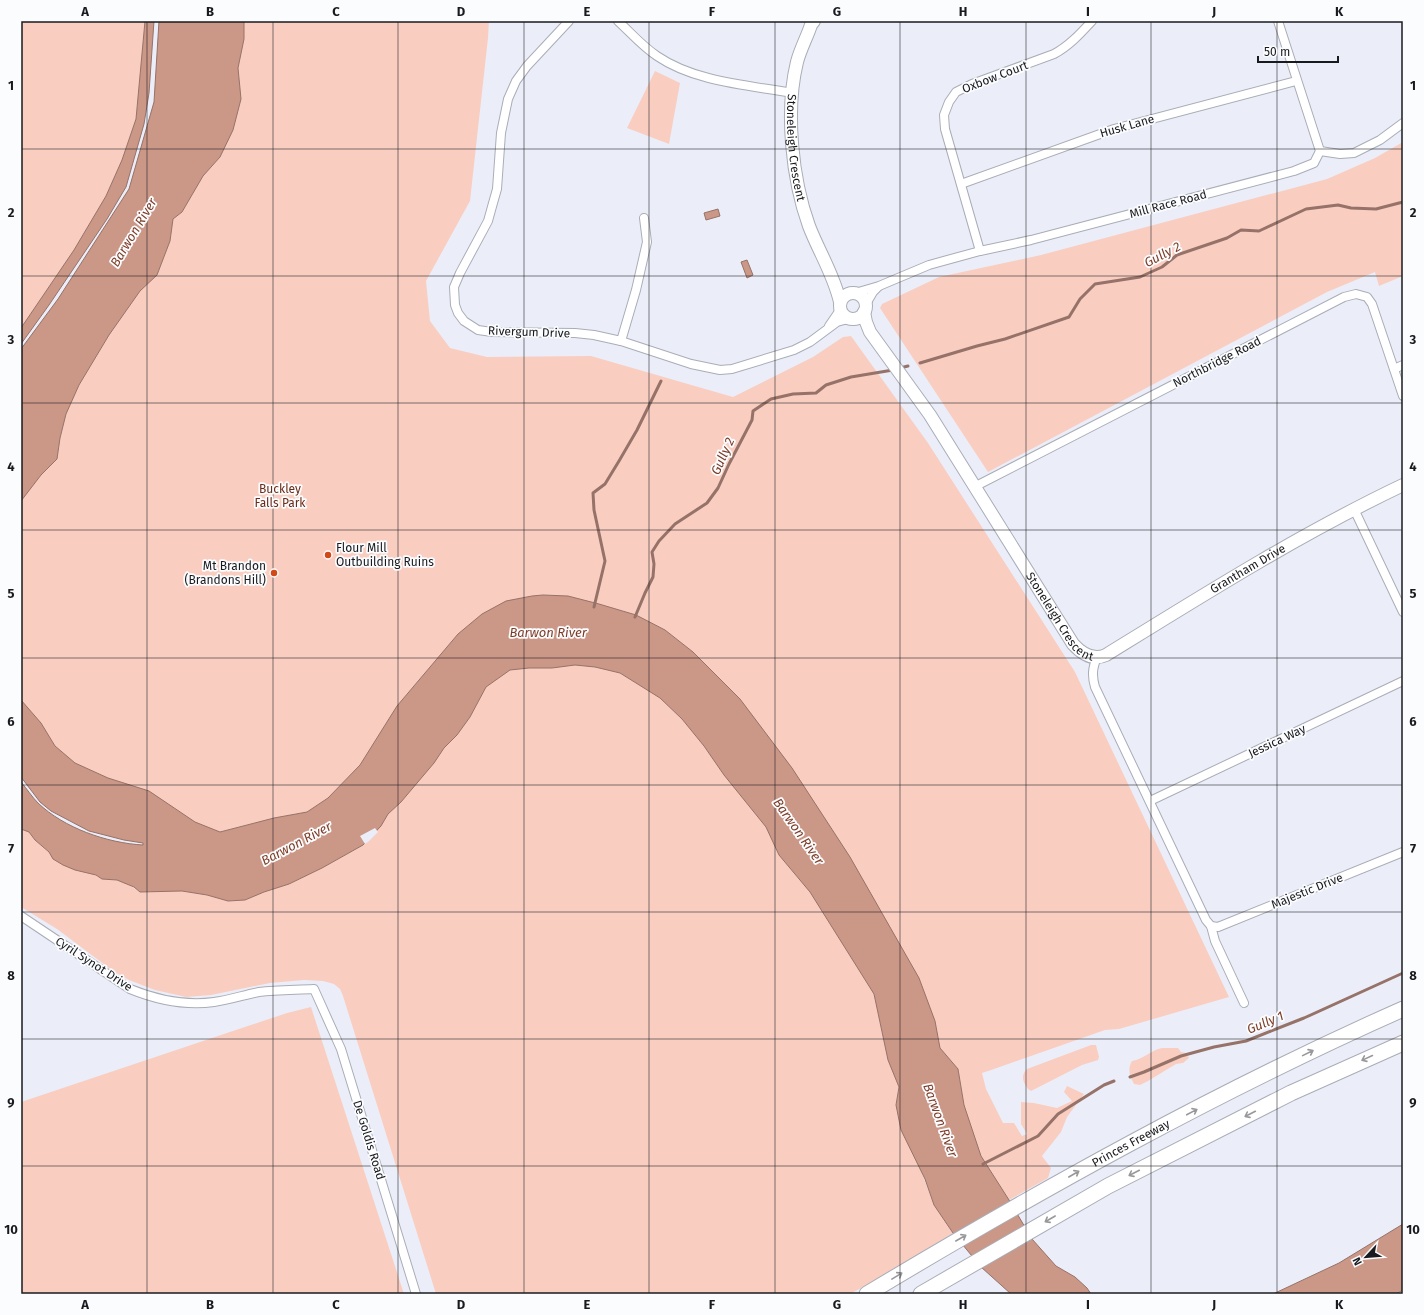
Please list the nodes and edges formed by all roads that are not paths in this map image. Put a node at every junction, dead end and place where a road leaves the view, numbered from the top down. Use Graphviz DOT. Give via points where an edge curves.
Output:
graph roads {
  1 [pos="569,21"];
  2 [pos="618,21"];
  3 [pos="814,21"];
  4 [pos="1092,21"];
  5 [pos="1278,21"];
  6 [pos="1296,81"];
  7 [pos="792,93"];
  8 [pos="1403,124"];
  9 [pos="1320,151"];
  10 [pos="961,184"];
  11 [pos="644,218"];
  12 [pos="980,251"];
  13 [pos="830,272"];
  14 [pos="879,286"];
  15 [pos="853,293"];
  16 [pos="865,308"];
  17 [pos="845,312"];
  18 [pos="870,332"];
  19 [pos="621,341"];
  20 [pos="1403,365"];
  21 [pos="1394,369"];
  22 [pos="1403,396"];
  23 [pos="1403,485"];
  24 [pos="976,486"];
  25 [pos="1354,509"];
  26 [pos="1403,612"];
  27 [pos="1097,658"];
  28 [pos="1403,681"];
  29 [pos="1150,802"];
  30 [pos="1403,852"];
  31 [pos="21,916"];
  32 [pos="1212,926"];
  33 [pos="314,989"];
  34 [pos="1244,1003"];
  35 [pos="1403,1009"];
  36 [pos="1403,1043"];
  37 [pos="416,1294"];
  38 [pos="867,1294"];
  39 [pos="922,1294"];
  1 -- 19 [label="street, Rivergum Drive" via="526,66 508,99 501,132 497,189 488,221 454,287 455,305 464,321 478,330 575,333"];
  2 -- 7 [label="street" via="640,43 658,56 706,78"];
  3 -- 7 [label="street, Stoneleigh Crescent" via="797,61"];
  4 -- 10 [label="street, Oxbow Court" via="1064,49 956,92 944,115 945,129"];
  5 -- 6 [label="street"];
  6 -- 9 [label="street"];
  6 -- 10 [label="street, Husk Lane" via="1114,129"];
  7 -- 13 [label="street, Stoneleigh Crescent" via="791,113 798,187 810,227"];
  8 -- 9 [label="street" via="1380,140 1354,153"];
  9 -- 12 [label="street, Mill Race Road" via="1314,163 1301,169"];
  10 -- 12 [label="street, Oxbow Court"];
  11 -- 19 [label="street" via="647,242"];
  12 -- 14 [label="street, Mill Race Road" via="929,265"];
  13 -- 15 [label="street, Stoneleigh Crescent" via="835,280"];
  13 -- 17 [label="street, Stoneleigh Crescent"];
  14 -- 15 [label="street, Mill Race Road"];
  14 -- 16 [label="street"];
  15 -- 16 [label="street, Stoneleigh Crescent" via="862,296"];
  15 -- 17 [label="street" via="844,297"];
  16 -- 17 [label="street" via="859,318"];
  16 -- 18 [label="street, Stoneleigh Crescent"];
  17 -- 18 [label="street, Stoneleigh Crescent"];
  17 -- 19 [label="street, Rivergum Drive" via="838,322 810,342 794,350 732,370 691,364"];
  18 -- 24 [label="street, Stoneleigh Crescent" via="930,415"];
  20 -- 21 [label="street"];
  21 -- 22 [label="street, Northbridge Road"];
  21 -- 24 [label="street, Northbridge Road" via="1372,304 1367,297 1356,294 1344,297"];
  23 -- 25 [label="street, Grantham Drive"];
  24 -- 27 [label="street, Stoneleigh Crescent" via="1073,644 1086,656"];
  25 -- 26 [label="street"];
  25 -- 27 [label="street, Grantham Drive" via="1224,582 1106,655"];
  27 -- 29 [label="street, Stoneleigh Crescent" via="1092,672 1095,687"];
  28 -- 29 [label="street, Jessica Way"];
  29 -- 32 [label="street, Stoneleigh Crescent" via="1206,920"];
  30 -- 32 [label="street, Majestic Drive" via="1218,927"];
  31 -- 33 [label="street, Cyril Synot Drive" via="123,985 148,996 171,1002 214,1002 276,990"];
  32 -- 34 [label="street, Stoneleigh Crescent" via="1215,941"];
  33 -- 37 [label="street, De Goldis Road" via="341,1049"];
  38 -- 35 [label="highway, Princes Freeway, one-way" via="1095,1162 1271,1070"];
  36 -- 39 [label="highway, one-way" via="1291,1093 1108,1186"];
}
